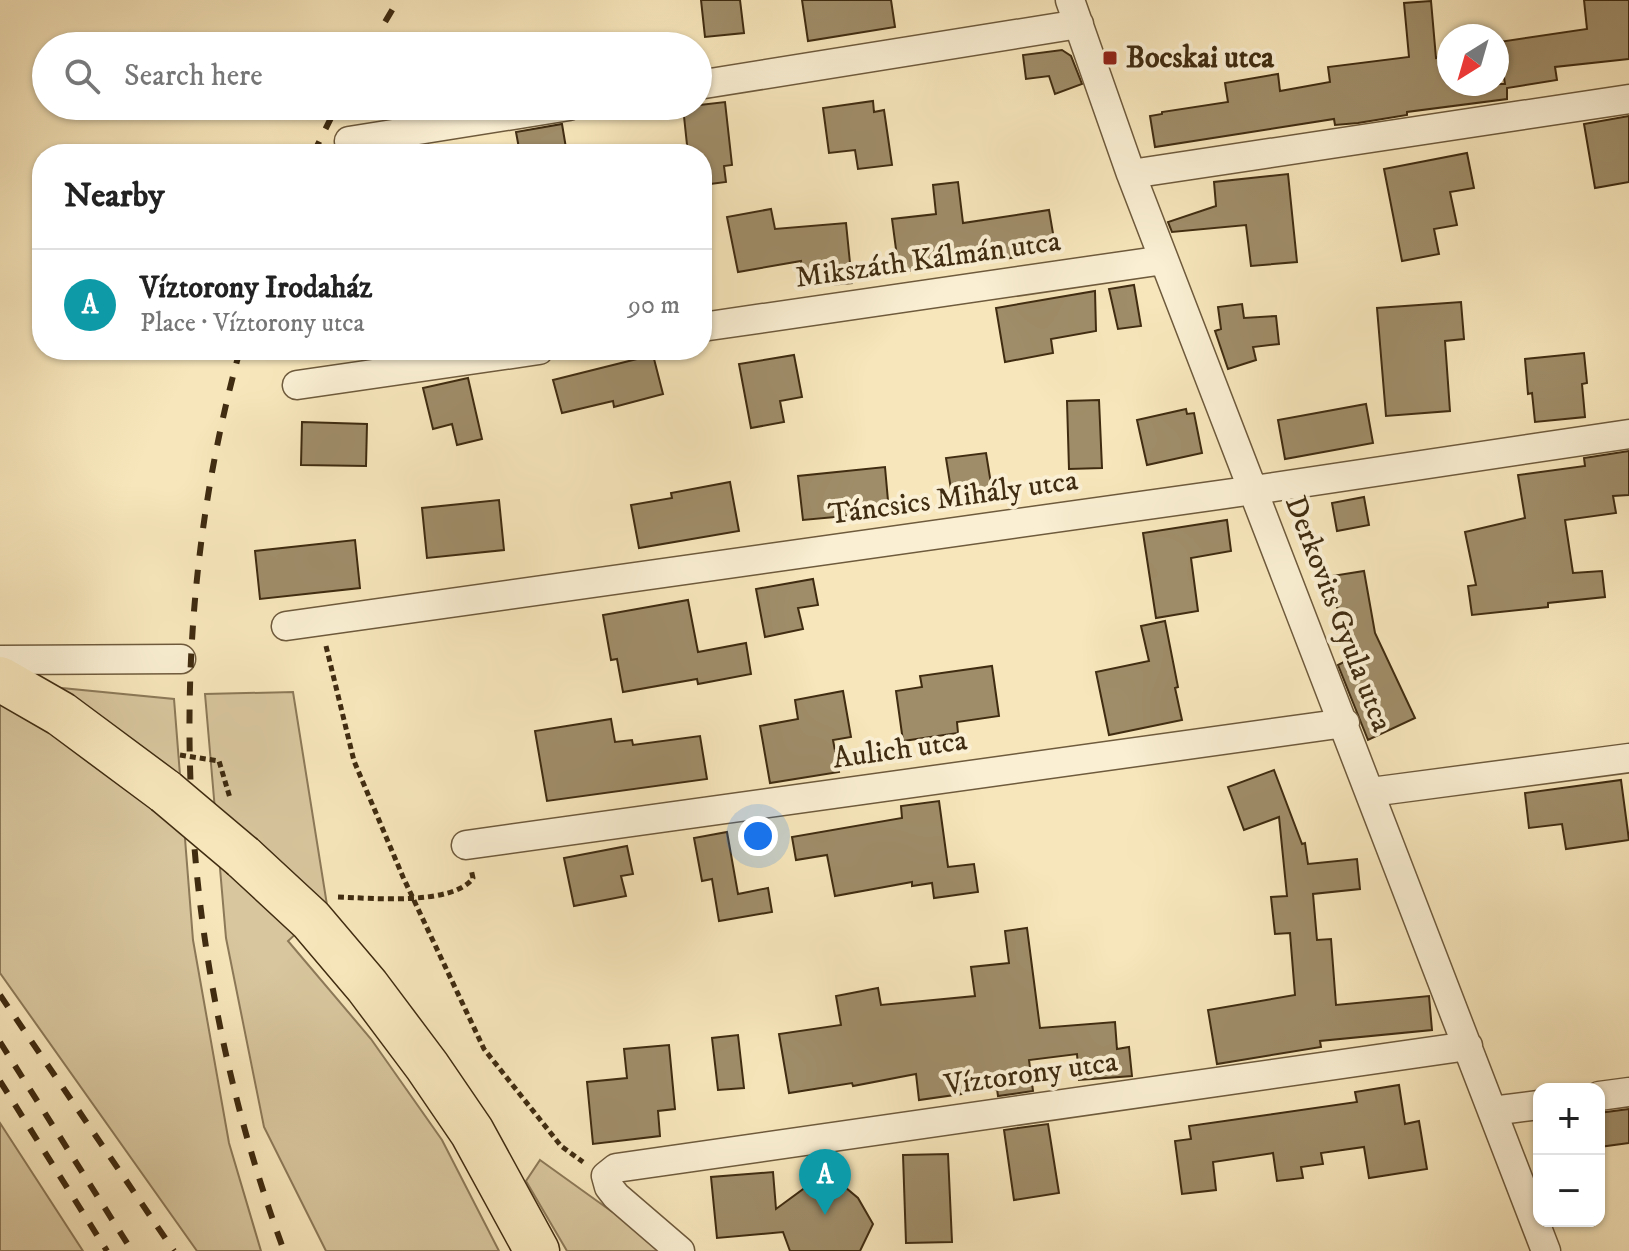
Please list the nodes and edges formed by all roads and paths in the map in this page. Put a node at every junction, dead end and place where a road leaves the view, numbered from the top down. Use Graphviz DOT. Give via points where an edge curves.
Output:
graph roads {
  1 [pos="1074,12"];
  2 [pos="712,82"];
  3 [pos="1629,99"];
  4 [pos="481,120"];
  5 [pos="349,141"];
  6 [pos="1131,174"];
  7 [pos="1164,260"];
  8 [pos="712,326"];
  9 [pos="470,360"];
  10 [pos="297,385"];
  11 [pos="1629,434"];
  12 [pos="1254,490"];
  13 [pos="323,620"];
  14 [pos="286,626"];
  15 [pos="181,659"];
  16 [pos="0,660"];
  17 [pos="0,679"];
  18 [pos="1345,723"];
  19 [pos="1629,758"];
  20 [pos="1371,792"];
  21 [pos="466,845"];
  22 [pos="414,900"];
  23 [pos="1468,1046"];
  24 [pos="1629,1092"];
  25 [pos="1605,1095"];
  26 [pos="1533,1106"];
  27 [pos="1492,1111"];
  28 [pos="606,1178"];
  29 [pos="537,1251"];
  30 [pos="680,1251"];
  31 [pos="1546,1251"];
  1 -- 2 [label="street"];
  1 -- 6 [label="street, Derkovits Gyula utca"];
  3 -- 6 [label="street"];
  4 -- 5 [label="street"];
  6 -- 7 [label="street, Derkovits Gyula utca"];
  7 -- 8 [label="street, Mikszáth Kálmán utca"];
  7 -- 12 [label="street, Derkovits Gyula utca"];
  9 -- 10 [label="street"];
  11 -- 12 [label="street, Táncsics Mihály utca"];
  12 -- 13 [label="street, Táncsics Mihály utca"];
  12 -- 18 [label="street, Derkovits Gyula utca"];
  13 -- 14 [label="street, Táncsics Mihály utca"];
  13 -- 22 [label="path" via="328,662 354,761"];
  15 -- 16 [label="street"];
  17 -- 29 [label="main road, bridge" via="61,714 166,792 311,920 427,1066 472,1132"];
  18 -- 20 [label="street, Derkovits Gyula utca"];
  18 -- 21 [label="street, Aulich utca"];
  19 -- 20 [label="street"];
  20 -- 23 [label="street, Derkovits Gyula utca"];
  21 -- 22 [label="path" via="473,878 467,887"];
  22 -- 28 [label="path" via="484,1049 561,1146"];
  23 -- 27 [label="street, Derkovits Gyula utca"];
  23 -- 28 [label="street, Víztorony utca" via="616,1168"];
  24 -- 25 [label="street"];
  26 -- 27 [label="street"];
  27 -- 31 [label="street, Derkovits Gyula utca"];
  28 -- 30 [label="street" via="616,1196"];
}
